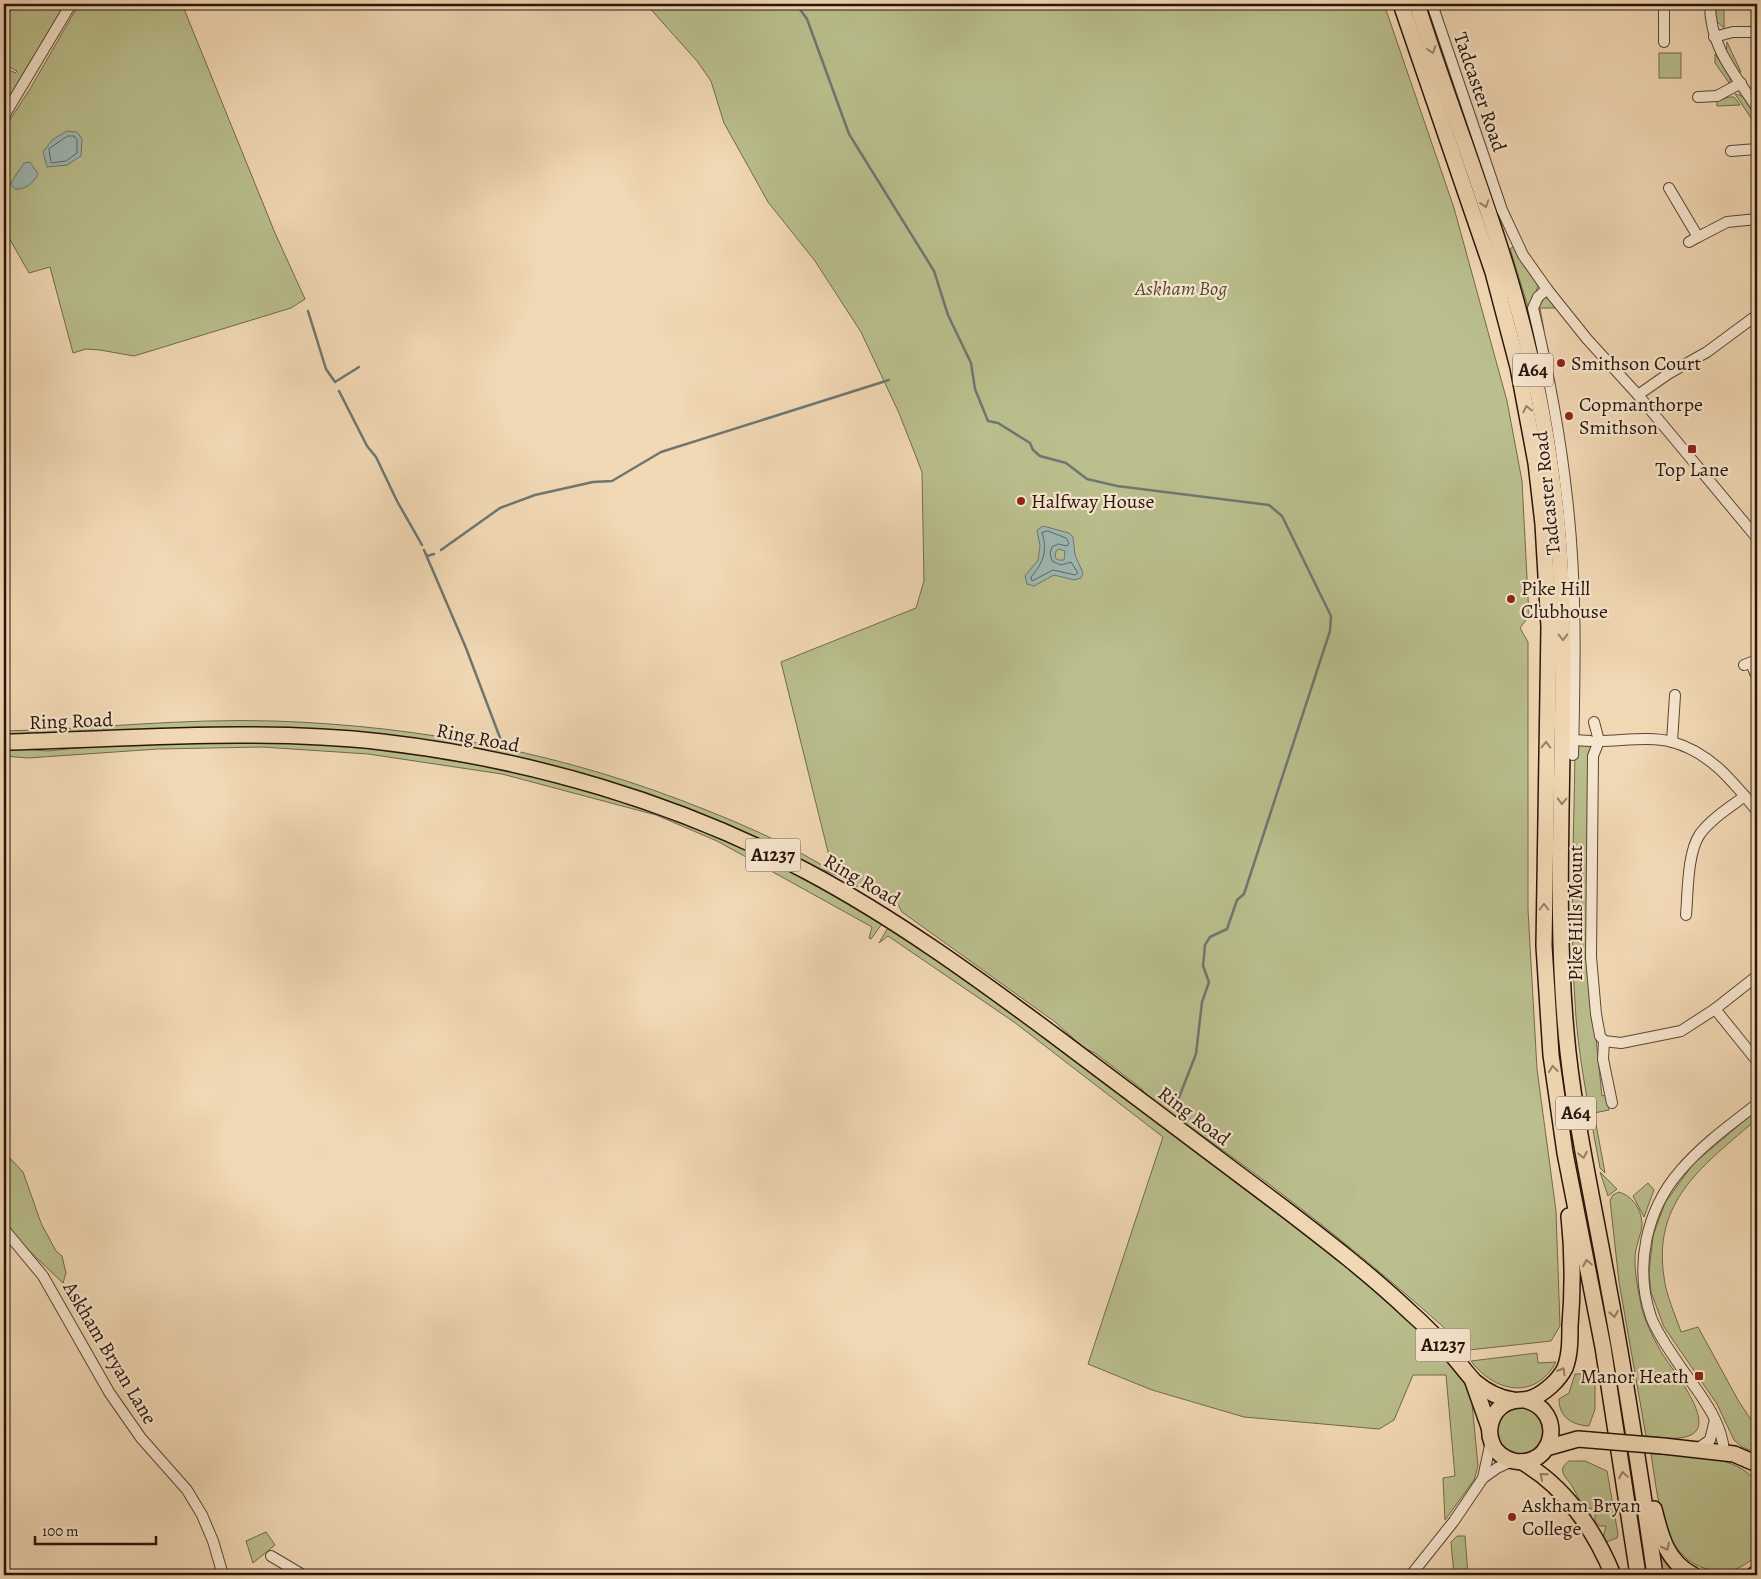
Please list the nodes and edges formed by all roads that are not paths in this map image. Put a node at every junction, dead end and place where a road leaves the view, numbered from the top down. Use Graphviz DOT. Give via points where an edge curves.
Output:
graph roads {
  1 [pos="71,4"];
  2 [pos="1401,4"];
  3 [pos="1417,4"];
  4 [pos="1432,4"];
  5 [pos="1664,4"];
  6 [pos="1710,4"];
  7 [pos="1757,32"];
  8 [pos="1714,37"];
  9 [pos="1664,42"];
  10 [pos="1741,84"];
  11 [pos="1698,97"];
  12 [pos="1757,108"];
  13 [pos="4,116"];
  14 [pos="1757,148"];
  15 [pos="1732,151"];
  16 [pos="1669,188"];
  17 [pos="1757,219"];
  18 [pos="1547,289"];
  19 [pos="1757,315"];
  20 [pos="1638,395"];
  21 [pos="1757,538"];
  22 [pos="1675,695"];
  23 [pos="1594,722"];
  24 [pos="1574,740"];
  25 [pos="1595,741"];
  26 [pos="4,742"];
  27 [pos="1672,742"];
  28 [pos="1573,755"];
  29 [pos="1745,796"];
  30 [pos="1757,811"];
  31 [pos="1686,915"];
  32 [pos="1757,976"];
  33 [pos="1715,1010"];
  34 [pos="1604,1041"];
  35 [pos="1757,1061"];
  36 [pos="1612,1103"];
  37 [pos="1757,1104"];
  38 [pos="1568,1169"];
  39 [pos="4,1229"];
  40 [pos="1472,1379"];
  41 [pos="1519,1400"];
  42 [pos="1715,1420"];
  43 [pos="1550,1422"];
  44 [pos="1490,1434"];
  45 [pos="1584,1440"];
  46 [pos="1546,1448"];
  47 [pos="1697,1449"];
  48 [pos="1724,1452"];
  49 [pos="1517,1461"];
  50 [pos="1757,1464"];
  51 [pos="1639,1468"];
  52 [pos="1483,1478"];
  53 [pos="271,1556"];
  54 [pos="1757,1573"];
  55 [pos="223,1575"];
  56 [pos="303,1575"];
  57 [pos="1411,1575"];
  58 [pos="1613,1575"];
  59 [pos="1638,1575"];
  60 [pos="1656,1575"];
  61 [pos="1693,1575"];
  62 [pos="1754,1575"];
  1 -- 13 [label="street"];
  38 -- 2 [label="highway, A64, one-way" via="1551,1055 1544,955 1549,627 1536,463 1518,367 1498,289"];
  3 -- 51 [label="highway, A64, one-way" via="1507,269 1534,376 1551,466 1558,524 1562,628 1561,941 1568,1049 1582,1151"];
  4 -- 18 [label="street, Tadcaster Road" via="1510,230"];
  5 -- 9 [label="street"];
  6 -- 8 [label="street"];
  7 -- 8 [label="street" via="1733,32"];
  8 -- 10 [label="street"];
  10 -- 11 [label="street" via="1717,96"];
  10 -- 12 [label="street"];
  14 -- 15 [label="street"];
  16 -- 17 [label="street" via="1693,239 1727,222"];
  18 -- 20 [label="street"];
  18 -- 24 [label="street, Tadcaster Road" via="1533,308 1555,410 1568,504 1574,597"];
  19 -- 20 [label="street" via="1707,352"];
  20 -- 21 [label="street"];
  22 -- 27 [label="street"];
  23 -- 25 [label="street, Pike Hills Mount"];
  24 -- 25 [label="street"];
  24 -- 28 [label="street, Tadcaster Road"];
  25 -- 27 [label="street"];
  25 -- 34 [label="street, Pike Hills Mount" via="1591,957 1596,1014"];
  26 -- 40 [label="highway, Ring Road / A1237" via="233,736 383,742 532,769 687,816 740,838 806,870 889,918 992,989 1348,1257 1429,1330"];
  27 -- 29 [label="street" via="1708,758"];
  29 -- 30 [label="street"];
  29 -- 31 [label="street" via="1707,827 1696,842"];
  32 -- 33 [label="street"];
  33 -- 34 [label="street" via="1681,1032 1621,1043"];
  33 -- 35 [label="street"];
  34 -- 36 [label="street, Pike Hills Mount" via="1603,1059"];
  37 -- 42 [label="street" via="1680,1170 1656,1209 1646,1242 1644,1279 1652,1317 1665,1344"];
  41 -- 38 [label="highway, one-way" via="1537,1395 1555,1381 1567,1361 1573,1291"];
  59 -- 38 [label="highway, A64, one-way" via="1603,1347"];
  39 -- 55 [label="street, Askham Bryan Lane" via="43,1276 109,1392 140,1438 187,1490 209,1532"];
  40 -- 41 [label="highway, Ring Road / A1237" via="1498,1397"];
  40 -- 44 [label="highway, Ring Road / A1237"];
  41 -- 43 [label="highway" via="1538,1405"];
  41 -- 44 [label="highway" via="1497,1410"];
  42 -- 47 [label="street" via="1710,1440"];
  42 -- 48 [label="street"];
  43 -- 45 [label="highway"];
  43 -- 46 [label="highway" via="1551,1436"];
  44 -- 49 [label="highway" via="1501,1456"];
  44 -- 52 [label="street"];
  45 -- 46 [label="highway"];
  45 -- 47 [label="highway, bridge"];
  46 -- 49 [label="highway" via="1536,1458"];
  47 -- 48 [label="highway"];
  48 -- 50 [label="highway"];
  49 -- 52 [label="street" via="1497,1468"];
  58 -- 49 [label="highway, one-way" via="1595,1539 1573,1507 1546,1478"];
  51 -- 60 [label="highway, A64"];
  51 -- 61 [label="highway, one-way" via="1649,1490 1665,1546 1679,1566"];
  52 -- 57 [label="street"];
  53 -- 56 [label="street"];
  54 -- 62 [label="highway"];
}
